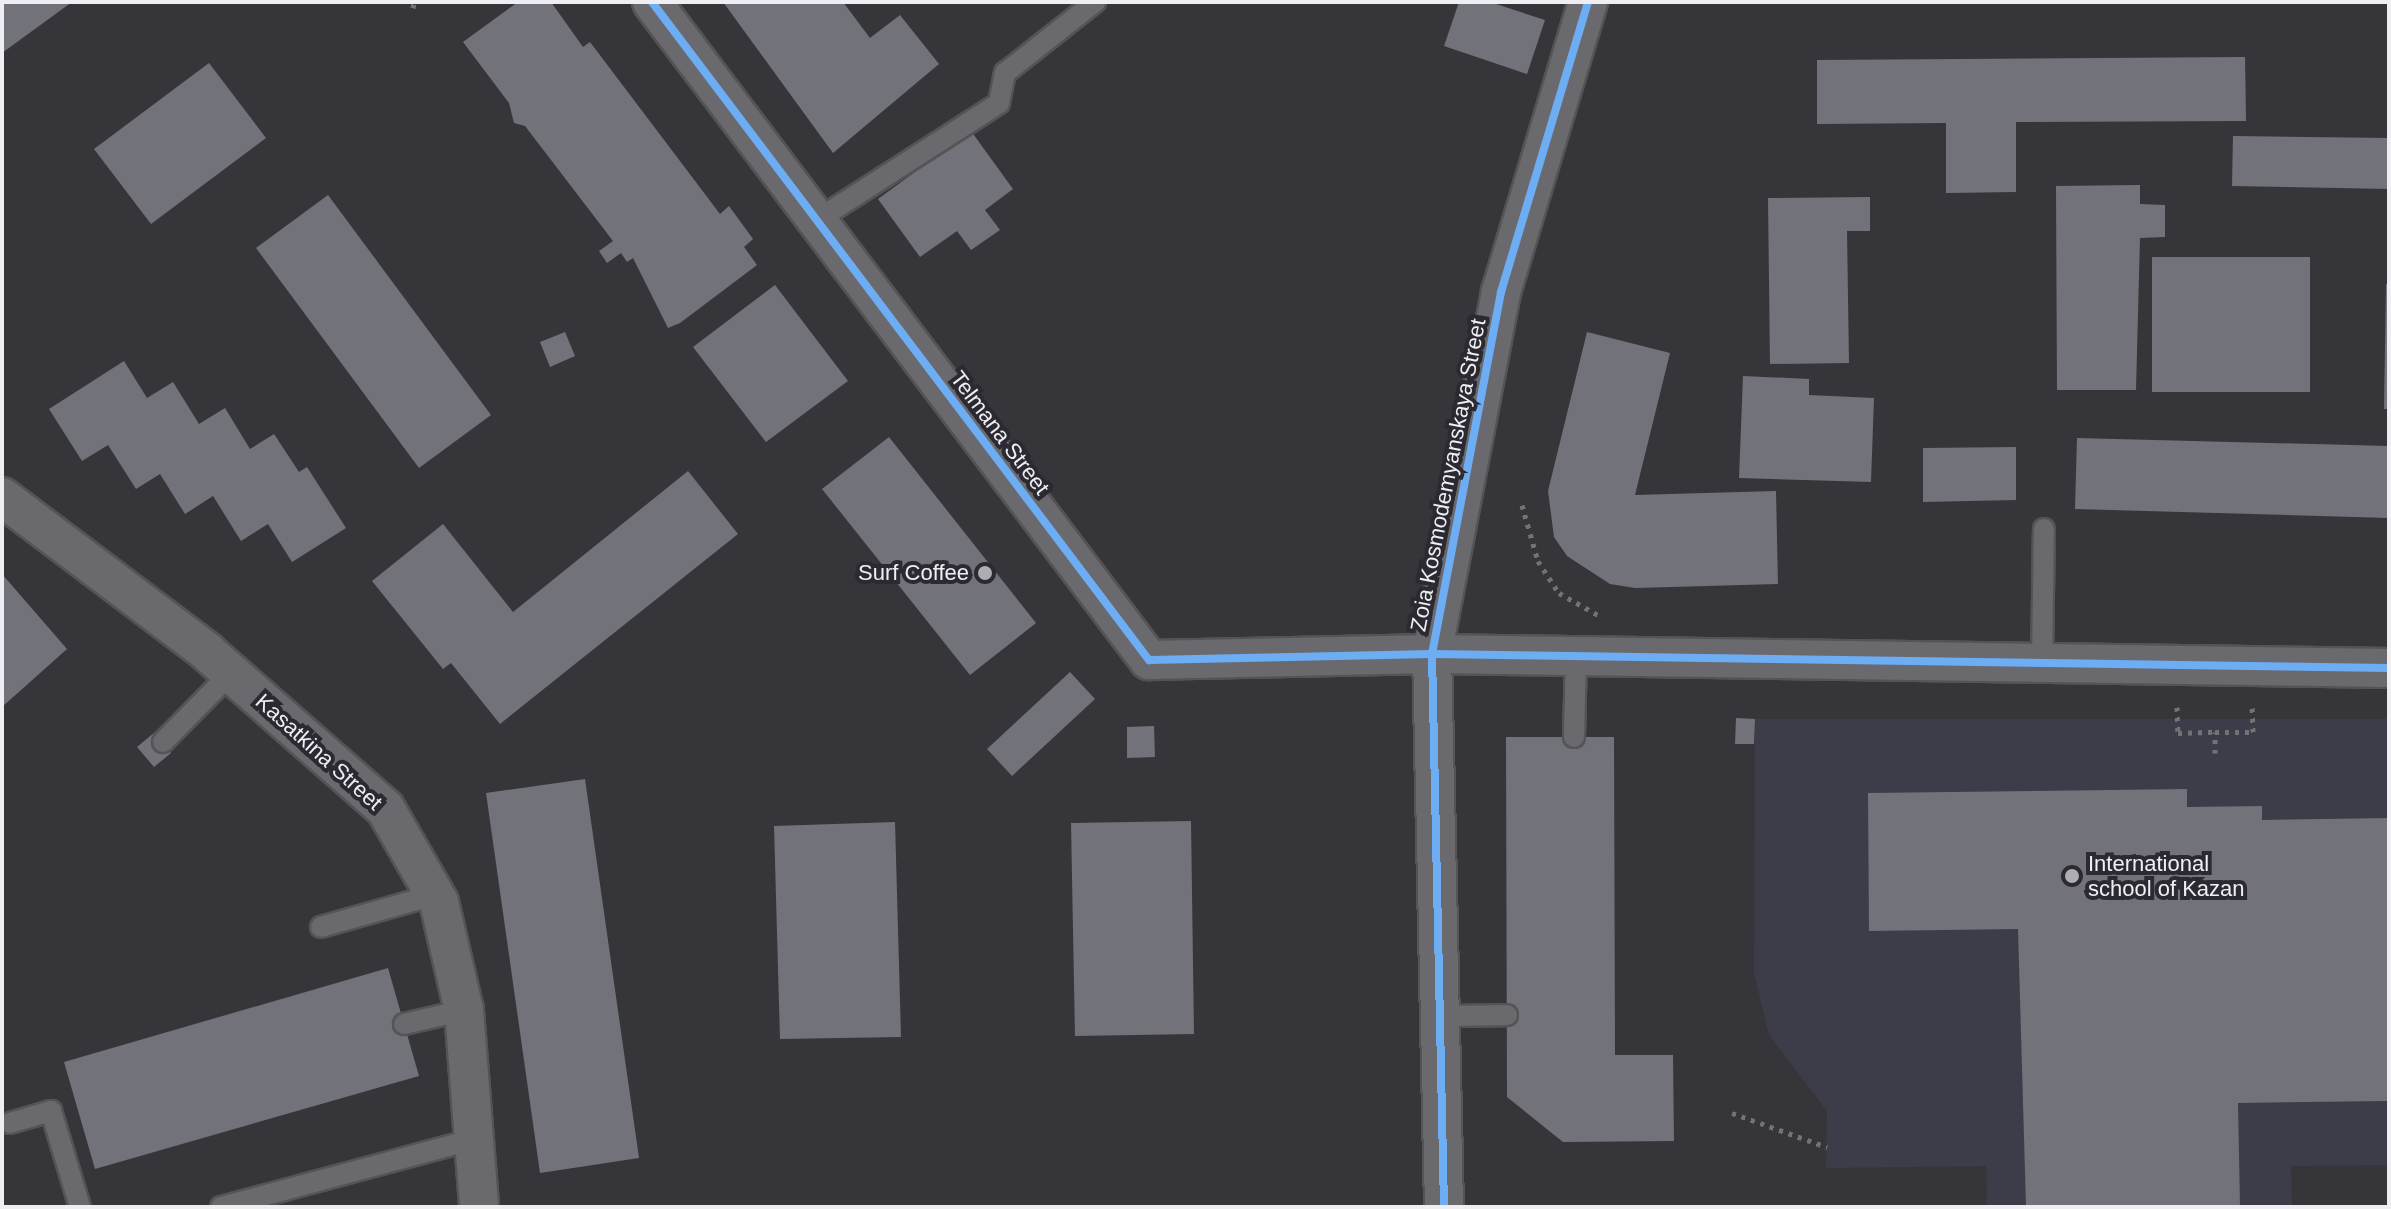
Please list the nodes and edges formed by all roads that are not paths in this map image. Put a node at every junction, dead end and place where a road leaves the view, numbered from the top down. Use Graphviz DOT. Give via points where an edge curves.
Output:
graph roads {
  1 [pos="652,2"];
  2 [pos="1095,2"];
  3 [pos="1588,2"];
  4 [pos="817,220"];
  5 [pos="2,497"];
  6 [pos="2044,529"];
  7 [pos="1432,654"];
  8 [pos="1576,656"];
  9 [pos="2042,667"];
  10 [pos="2389,668"];
  11 [pos="231,673"];
  12 [pos="1574,737"];
  13 [pos="163,742"];
  14 [pos="434,895"];
  15 [pos="321,927"];
  16 [pos="464,1010"];
  17 [pos="1507,1015"];
  18 [pos="1439,1016"];
  19 [pos="404,1024"];
  20 [pos="10,1123"];
  21 [pos="474,1139"];
  22 [pos="80,1207"];
  23 [pos="221,1207"];
  24 [pos="479,1207"];
  25 [pos="1444,1207"];
  1 -- 4 [label="street, Telmana Street"];
  2 -- 4 [label="lane" via="1005,73 999,103"];
  3 -- 7 [label="street, Zoia Kosmodemyanskaya Street" via="1501,292"];
  4 -- 7 [label="street, Telmana Street" via="1149,660"];
  5 -- 11 [label="street, Kasatkina Street"];
  6 -- 9 [label="lane"];
  7 -- 8 [label="street"];
  7 -- 18 [label="street, Zoia Kosmodemyanskaya Street"];
  8 -- 9 [label="street"];
  8 -- 12 [label="lane"];
  9 -- 10 [label="street"];
  11 -- 13 [label="lane"];
  11 -- 14 [label="street, Kasatkina Street" via="385,808"];
  14 -- 15 [label="lane"];
  14 -- 16 [label="street, Kasatkina Street"];
  16 -- 19 [label="lane"];
  16 -- 21 [label="street, Kasatkina Street"];
  17 -- 18 [label="lane"];
  18 -- 25 [label="street, Zoia Kosmodemyanskaya Street"];
  20 -- 22 [label="lane" via="51,1111"];
  21 -- 23 [label="lane"];
  21 -- 24 [label="street, Kasatkina Street"];
}
